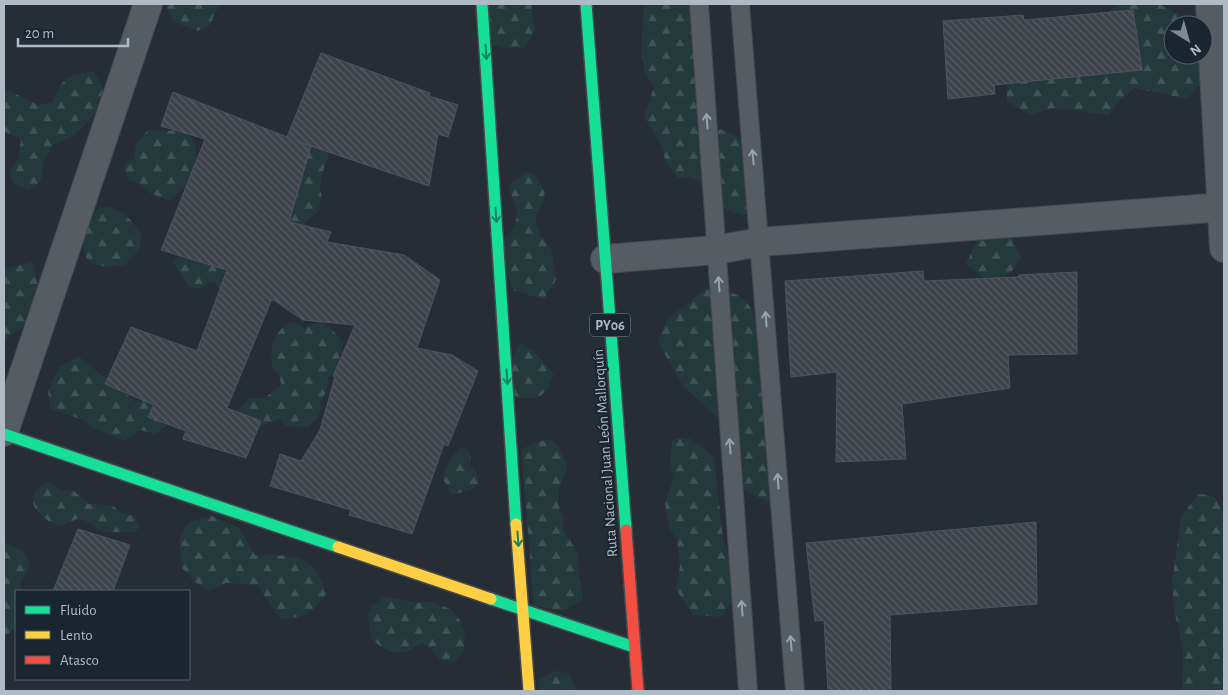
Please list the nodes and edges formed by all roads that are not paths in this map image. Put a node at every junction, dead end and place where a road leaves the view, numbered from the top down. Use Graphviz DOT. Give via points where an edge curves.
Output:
graph roads {
  1 [pos="148,4"];
  2 [pos="482,4"];
  3 [pos="586,4"];
  4 [pos="699,4"];
  5 [pos="740,4"];
  6 [pos="1210,4"];
  7 [pos="1223,207"];
  8 [pos="760,242"];
  9 [pos="1224,248"];
  10 [pos="716,250"];
  11 [pos="605,259"];
  12 [pos="4,433"];
  13 [pos="522,609"];
  14 [pos="634,647"];
  15 [pos="529,691"];
  16 [pos="638,691"];
  17 [pos="748,691"];
  18 [pos="795,691"];
  1 -- 12 [label="street"];
  2 -- 13 [label="main road, one-way"];
  3 -- 11 [label="main road, Ruta Nacional Juan León Mallorquín / PY06"];
  10 -- 4 [label="lane, one-way"];
  8 -- 5 [label="lane, one-way"];
  6 -- 7 [label="street"];
  7 -- 8 [label="street"];
  7 -- 9 [label="street"];
  8 -- 10 [label="street"];
  18 -- 8 [label="lane, one-way"];
  10 -- 11 [label="street"];
  17 -- 10 [label="lane, one-way"];
  11 -- 14 [label="main road, Ruta Nacional Juan León Mallorquín / PY06"];
  12 -- 13 [label="main road"];
  13 -- 14 [label="main road"];
  13 -- 15 [label="main road"];
  14 -- 16 [label="main road, Ruta Nacional Juan León Mallorquín / PY06"];
}
